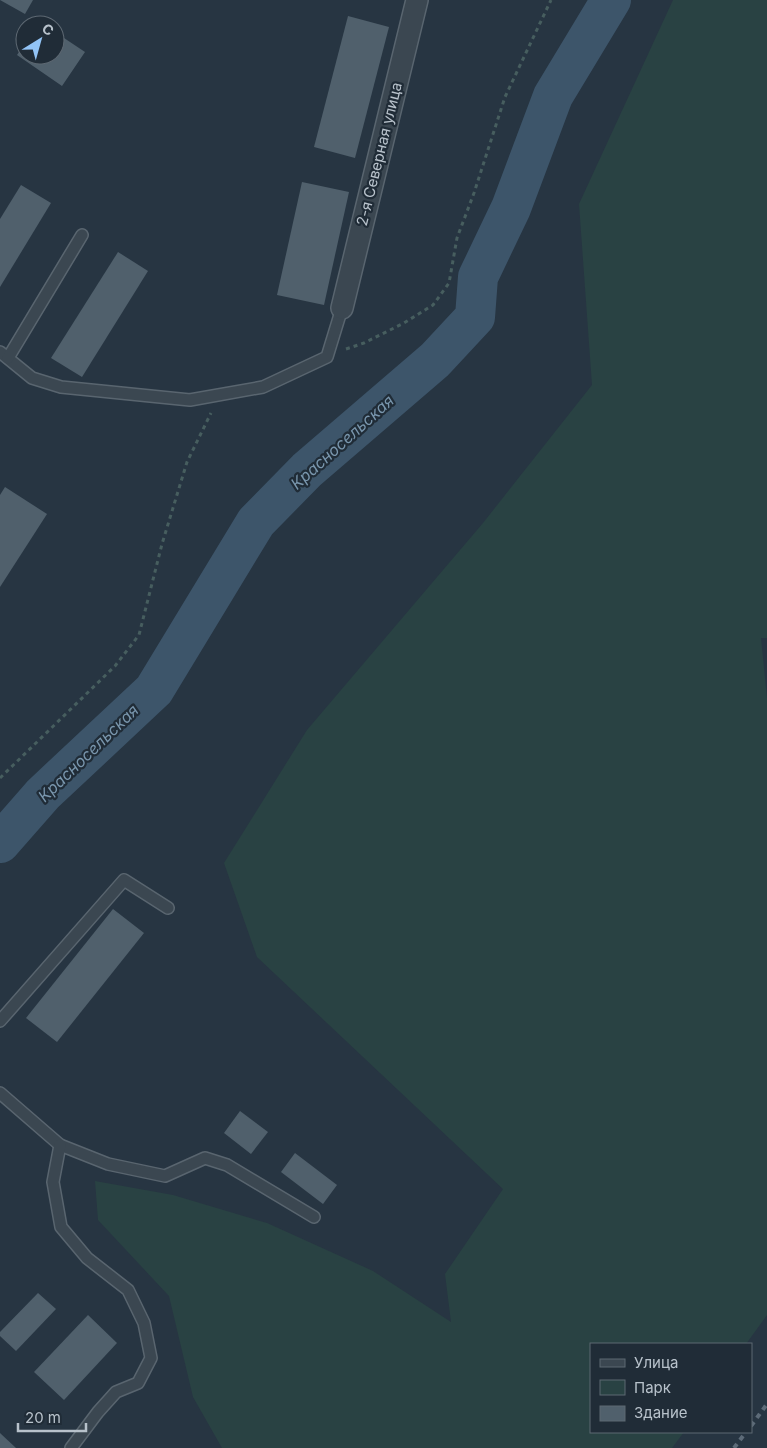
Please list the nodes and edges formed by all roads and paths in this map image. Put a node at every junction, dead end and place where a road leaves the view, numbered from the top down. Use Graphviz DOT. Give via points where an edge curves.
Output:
graph roads {
  1 [pos="417,0"];
  2 [pos="551,0"];
  3 [pos="82,235"];
  4 [pos="342,308"];
  5 [pos="4,355"];
  6 [pos="327,357"];
  7 [pos="225,394"];
  8 [pos="0,778"];
  9 [pos="168,908"];
  10 [pos="0,1021"];
  11 [pos="0,1093"];
  12 [pos="60,1145"];
  13 [pos="314,1217"];
  14 [pos="70,1448"];
  1 -- 4 [label="street, 2-я Северная улица"];
  2 -- 6 [label="path" via="505,97 457,238 448,283 433,304 404,323"];
  3 -- 5 [label="lane"];
  4 -- 6 [label="lane"];
  5 -- 7 [label="lane" via="32,378 61,387 190,400"];
  6 -- 7 [label="lane" via="263,387"];
  7 -- 8 [label="path" via="208,418 187,462 139,635 115,666"];
  9 -- 10 [label="lane" via="124,880"];
  11 -- 12 [label="lane"];
  12 -- 13 [label="lane" via="108,1164 165,1176 205,1158 227,1165"];
  12 -- 14 [label="lane" via="53,1182 61,1227 87,1258 128,1290 144,1323 151,1358 138,1383 116,1392"];
}
